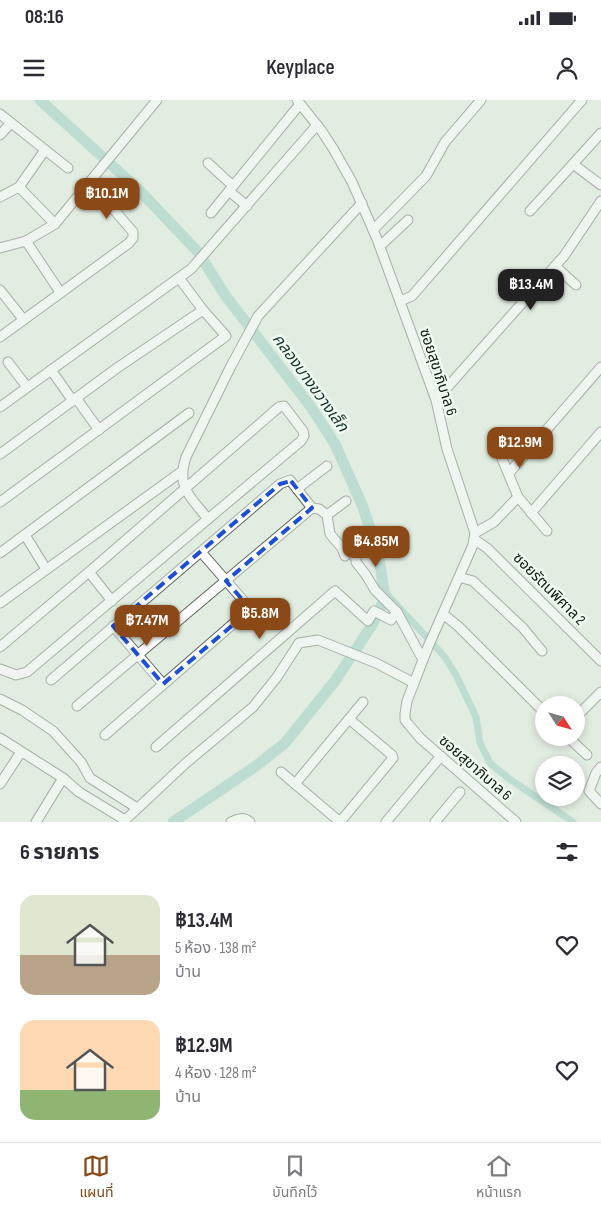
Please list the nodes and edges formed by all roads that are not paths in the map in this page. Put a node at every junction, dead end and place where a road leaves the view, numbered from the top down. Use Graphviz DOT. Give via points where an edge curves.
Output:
graph roads {
  1 [pos="157,100"];
  2 [pos="481,100"];
  3 [pos="582,100"];
  4 [pos="299,102"];
  5 [pos="0,114"];
  6 [pos="11,123"];
  7 [pos="317,125"];
  8 [pos="601,133"];
  9 [pos="0,135"];
  10 [pos="45,150"];
  11 [pos="208,164"];
  12 [pos="573,164"];
  13 [pos="68,168"];
  14 [pos="601,184"];
  15 [pos="19,187"];
  16 [pos="231,188"];
  17 [pos="0,197"];
  18 [pos="103,197"];
  19 [pos="601,201"];
  20 [pos="362,203"];
  21 [pos="247,206"];
  22 [pos="530,212"];
  23 [pos="211,213"];
  24 [pos="408,220"];
  25 [pos="55,224"];
  26 [pos="373,230"];
  27 [pos="26,241"];
  28 [pos="380,246"];
  29 [pos="0,248"];
  30 [pos="555,266"];
  31 [pos="179,278"];
  32 [pos="576,285"];
  33 [pos="0,290"];
  34 [pos="60,292"];
  35 [pos="400,301"];
  36 [pos="203,310"];
  37 [pos="23,319"];
  38 [pos="0,337"];
  39 [pos="8,362"];
  40 [pos="601,367"];
  41 [pos="50,370"];
  42 [pos="26,387"];
  43 [pos="74,400"];
  44 [pos="436,400"];
  45 [pos="0,406"];
  46 [pos="190,413"];
  47 [pos="98,430"];
  48 [pos="601,432"];
  49 [pos="498,449"];
  50 [pos="0,454"];
  51 [pos="327,466"];
  52 [pos="181,472"];
  53 [pos="508,473"];
  54 [pos="298,489"];
  55 [pos="185,490"];
  56 [pos="518,497"];
  57 [pos="346,501"];
  58 [pos="0,502"];
  59 [pos="312,508"];
  60 [pos="531,513"];
  61 [pos="327,515"];
  62 [pos="208,519"];
  63 [pos="547,531"];
  64 [pos="25,535"];
  65 [pos="474,536"];
  66 [pos="201,552"];
  67 [pos="0,553"];
  68 [pos="46,569"];
  69 [pos="89,572"];
  70 [pos="459,577"];
  71 [pos="226,581"];
  72 [pos="112,601"];
  73 [pos="0,604"];
  74 [pos="394,609"];
  75 [pos="443,614"];
  76 [pos="113,626"];
  77 [pos="0,647"];
  78 [pos="542,651"];
  79 [pos="139,655"];
  80 [pos="424,658"];
  81 [pos="601,661"];
  82 [pos="0,669"];
  83 [pos="51,680"];
  84 [pos="414,683"];
  85 [pos="163,684"];
  86 [pos="601,692"];
  87 [pos="0,699"];
  88 [pos="363,702"];
  89 [pos="535,703"];
  90 [pos="77,706"];
  91 [pos="585,708"];
  92 [pos="350,719"];
  93 [pos="105,735"];
  94 [pos="0,738"];
  95 [pos="577,746"];
  96 [pos="156,747"];
  97 [pos="20,752"];
  98 [pos="587,755"];
  99 [pos="441,756"];
  100 [pos="280,772"];
  101 [pos="599,773"];
  102 [pos="63,778"];
  103 [pos="90,778"];
  104 [pos="0,784"];
  105 [pos="295,784"];
  106 [pos="80,792"];
  107 [pos="460,792"];
  108 [pos="601,804"];
  109 [pos="137,808"];
  110 [pos="510,820"];
  111 [pos="124,821"];
  112 [pos="36,822"];
  113 [pos="231,822"];
  114 [pos="250,822"];
  115 [pos="386,822"];
  116 [pos="435,822"];
  1 -- 25 [label="street"];
  2 -- 26 [label="street" via="445,142 426,176"];
  3 -- 35 [label="street" via="412,296"];
  4 -- 7 [label="street, ซอยสุขาภิบาล 6"];
  4 -- 16 [label="street"];
  5 -- 6 [label="street"];
  6 -- 9 [label="street"];
  6 -- 10 [label="street"];
  7 -- 20 [label="street, ซอยสุขาภิบาล 6"];
  7 -- 21 [label="street"];
  8 -- 12 [label="street"];
  10 -- 13 [label="street"];
  10 -- 15 [label="street"];
  11 -- 16 [label="street"];
  12 -- 14 [label="street"];
  12 -- 22 [label="street"];
  15 -- 17 [label="street"];
  15 -- 25 [label="street"];
  16 -- 21 [label="street"];
  16 -- 23 [label="street"];
  18 -- 34 [label="street" via="133,232 133,238"];
  19 -- 30 [label="street"];
  20 -- 26 [label="street, ซอยสุขาภิบาล 6"];
  20 -- 52 [label="street" via="258,316"];
  21 -- 31 [label="street"];
  24 -- 28 [label="street"];
  25 -- 27 [label="street"];
  26 -- 28 [label="street, ซอยสุขาภิบาล 6"];
  27 -- 29 [label="street"];
  27 -- 34 [label="street"];
  28 -- 35 [label="street, ซอยสุขาภิบาล 6"];
  30 -- 32 [label="street"];
  30 -- 44 [label="street"];
  31 -- 36 [label="street"];
  31 -- 41 [label="street"];
  33 -- 37 [label="street"];
  34 -- 37 [label="street"];
  35 -- 44 [label="street, ซอยสุขาภิบาล 6"];
  36 -- 43 [label="street"];
  36 -- 47 [label="street" via="226,336"];
  37 -- 38 [label="street"];
  39 -- 42 [label="street"];
  40 -- 53 [label="street"];
  41 -- 42 [label="street"];
  41 -- 43 [label="street"];
  42 -- 45 [label="street"];
  43 -- 47 [label="street"];
  43 -- 50 [label="street"];
  44 -- 65 [label="street, ซอยสุขาภิบาล 6" via="447,449"];
  46 -- 64 [label="street"];
  47 -- 58 [label="street"];
  48 -- 60 [label="street"];
  49 -- 53 [label="street"];
  51 -- 54 [label="street"];
  52 -- 55 [label="street"];
  52 -- 68 [label="street"];
  53 -- 56 [label="street"];
  54 -- 59 [label="street"];
  54 -- 66 [label="street" via="290,480 280,484"];
  55 -- 62 [label="street"];
  55 -- 62 [label="street" via="279,407 284,406 288,410 303,431 301,441"];
  55 -- 69 [label="street"];
  56 -- 60 [label="street"];
  56 -- 65 [label="street" via="494,522"];
  57 -- 61 [label="street"];
  59 -- 61 [label="street"];
  59 -- 71 [label="street"];
  60 -- 63 [label="street"];
  61 -- 74 [label="street" via="330,534"];
  62 -- 72 [label="street"];
  64 -- 67 [label="street"];
  64 -- 68 [label="street"];
  65 -- 70 [label="street, ซอยสุขาภิบาล 6"];
  65 -- 81 [label="street, ซอยรัตนพิศาล 2"];
  66 -- 71 [label="street"];
  66 -- 76 [label="street"];
  68 -- 73 [label="street"];
  69 -- 72 [label="street"];
  69 -- 77 [label="street"];
  70 -- 75 [label="street, ซอยสุขาภิบาล 6"];
  70 -- 78 [label="street" via="473,581 523,628"];
  71 -- 79 [label="street"];
  71 -- 85 [label="street" via="249,607 248,612"];
  72 -- 82 [label="street" via="27,672 16,676"];
  74 -- 80 [label="street"];
  74 -- 96 [label="street" via="391,620 373,612 368,621 335,592"];
  75 -- 80 [label="street, ซอยสุขาภิบาล 6"];
  75 -- 89 [label="street"];
  76 -- 79 [label="street"];
  76 -- 83 [label="street"];
  79 -- 85 [label="street"];
  79 -- 90 [label="street"];
  80 -- 84 [label="street, ซอยสุขาภิบาล 6"];
  84 -- 99 [label="street, ซอยสุขาภิบาล 6" via="405,709 405,720"];
  84 -- 109 [label="street" via="376,662 318,640 299,644 253,707 186,762"];
  85 -- 93 [label="street"];
  86 -- 91 [label="street"];
  87 -- 103 [label="street" via="22,710 52,732 81,762"];
  88 -- 92 [label="street"];
  92 -- 105 [label="street"];
  92 -- 105 [label="street" via="392,754 391,762 340,822"];
  94 -- 97 [label="street"];
  95 -- 98 [label="street"];
  97 -- 102 [label="street"];
  97 -- 104 [label="street"];
  99 -- 110 [label="street, ซอยสุขาภิบาล 6"];
  99 -- 115 [label="street"];
  100 -- 105 [label="street"];
  101 -- 108 [label="street" via="589,791"];
  102 -- 106 [label="street"];
  102 -- 112 [label="street"];
  103 -- 106 [label="street"];
  103 -- 109 [label="street"];
  106 -- 111 [label="street"];
  107 -- 116 [label="street"];
  109 -- 111 [label="street"];
  113 -- 114 [label="street" via="242,818"];
}
